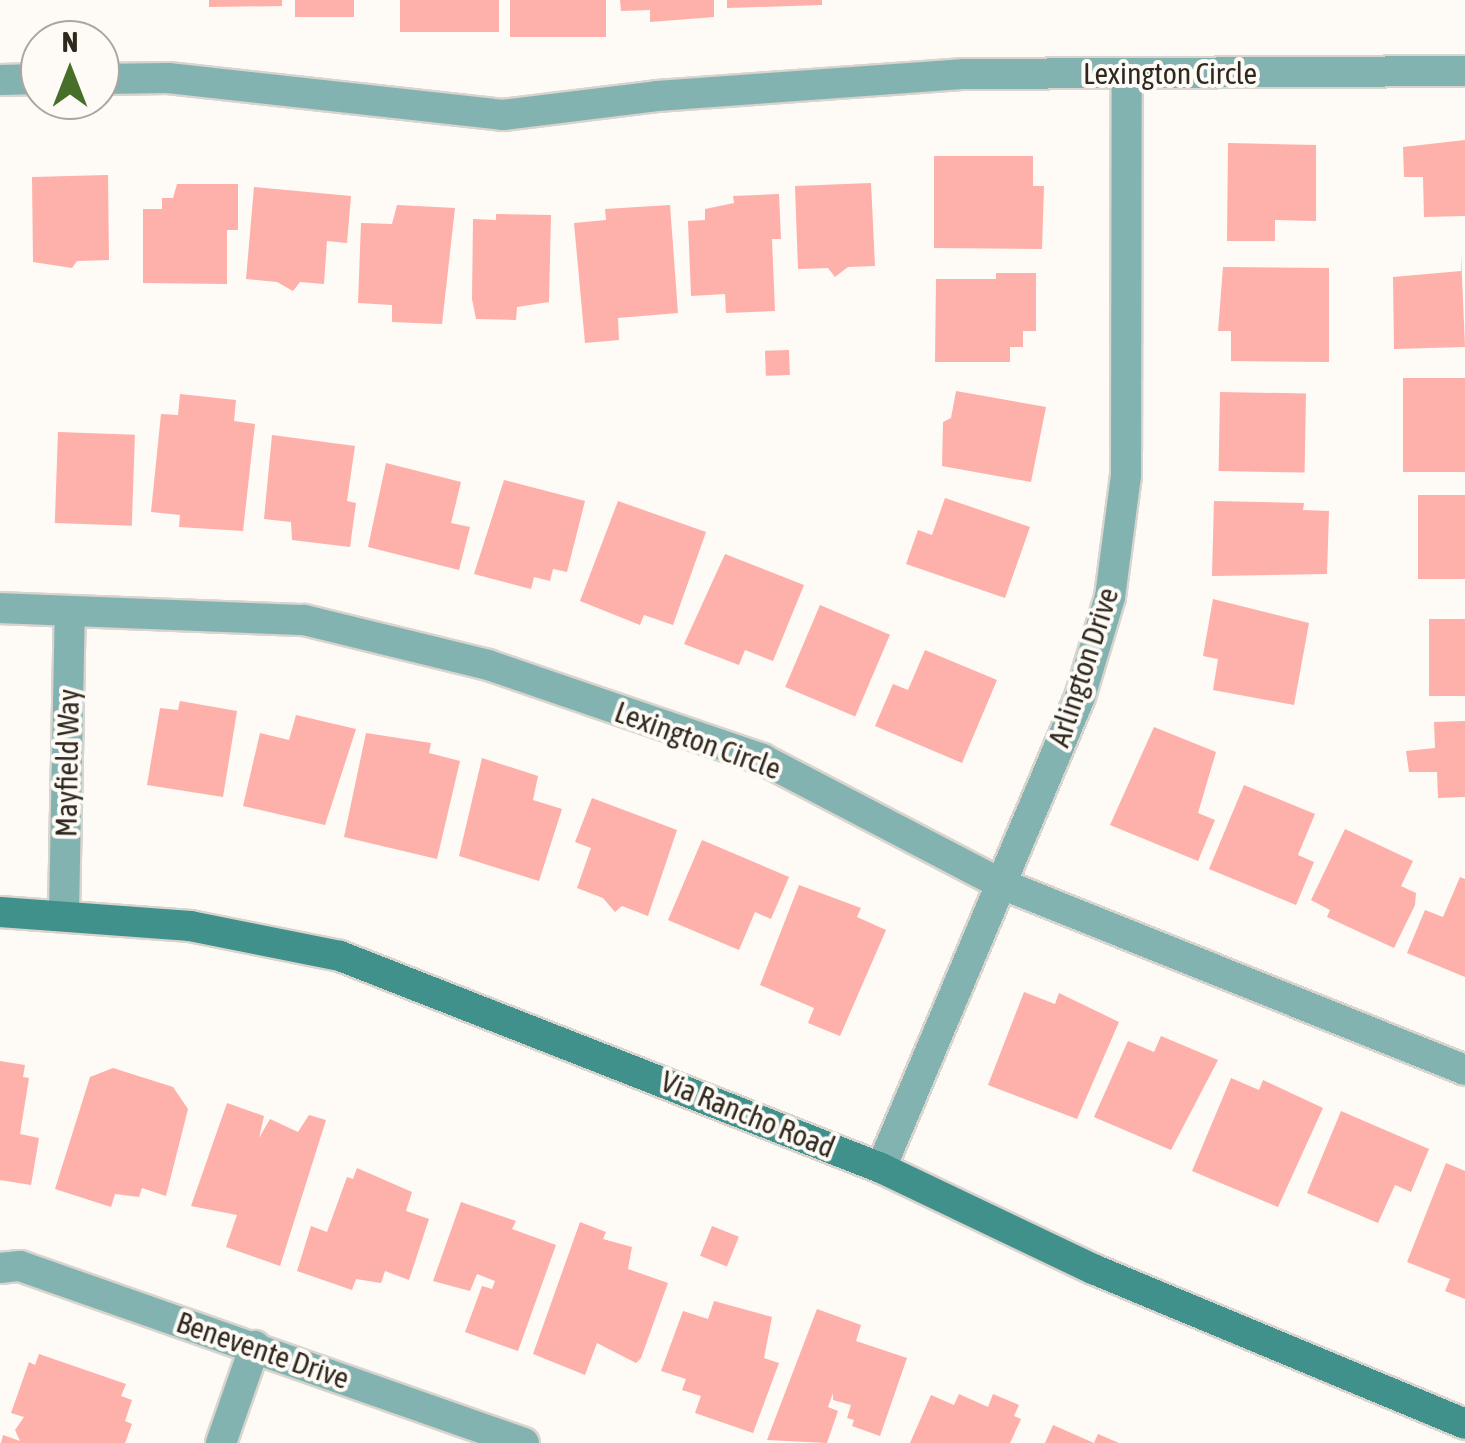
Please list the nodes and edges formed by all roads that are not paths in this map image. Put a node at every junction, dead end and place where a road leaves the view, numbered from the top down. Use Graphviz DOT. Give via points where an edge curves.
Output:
graph roads {
  1 [pos="1465,71"];
  2 [pos="1127,74"];
  3 [pos="120,79"];
  4 [pos="0,608"];
  5 [pos="70,613"];
  6 [pos="1000,883"];
  7 [pos="0,912"];
  8 [pos="64,913"];
  9 [pos="1465,1070"];
  10 [pos="881,1168"];
  11 [pos="0,1268"];
  12 [pos="255,1346"];
  13 [pos="1465,1424"];
  14 [pos="221,1443"];
  15 [pos="524,1443"];
  1 -- 2 [label="street, Lexington Circle"];
  2 -- 3 [label="street, Lexington Circle" via="965,74 657,96 503,115 168,78"];
  2 -- 6 [label="street, Arlington Drive" via="1126,475 1110,597 1080,696"];
  4 -- 5 [label="street, Lexington Circle"];
  5 -- 6 [label="street, Lexington Circle" via="304,620 488,665 762,759"];
  5 -- 8 [label="street, Mayfield Way"];
  6 -- 9 [label="street, Lexington Circle"];
  6 -- 10 [label="street, Arlington Drive"];
  7 -- 8 [label="street, Via Rancho Road"];
  8 -- 10 [label="street, Via Rancho Road" via="190,926 340,956"];
  10 -- 13 [label="street, Via Rancho Road" via="1093,1269"];
  11 -- 12 [label="street, Benevente Drive" via="20,1266"];
  12 -- 14 [label="street"];
  12 -- 15 [label="street, Benevente Drive"];
}
